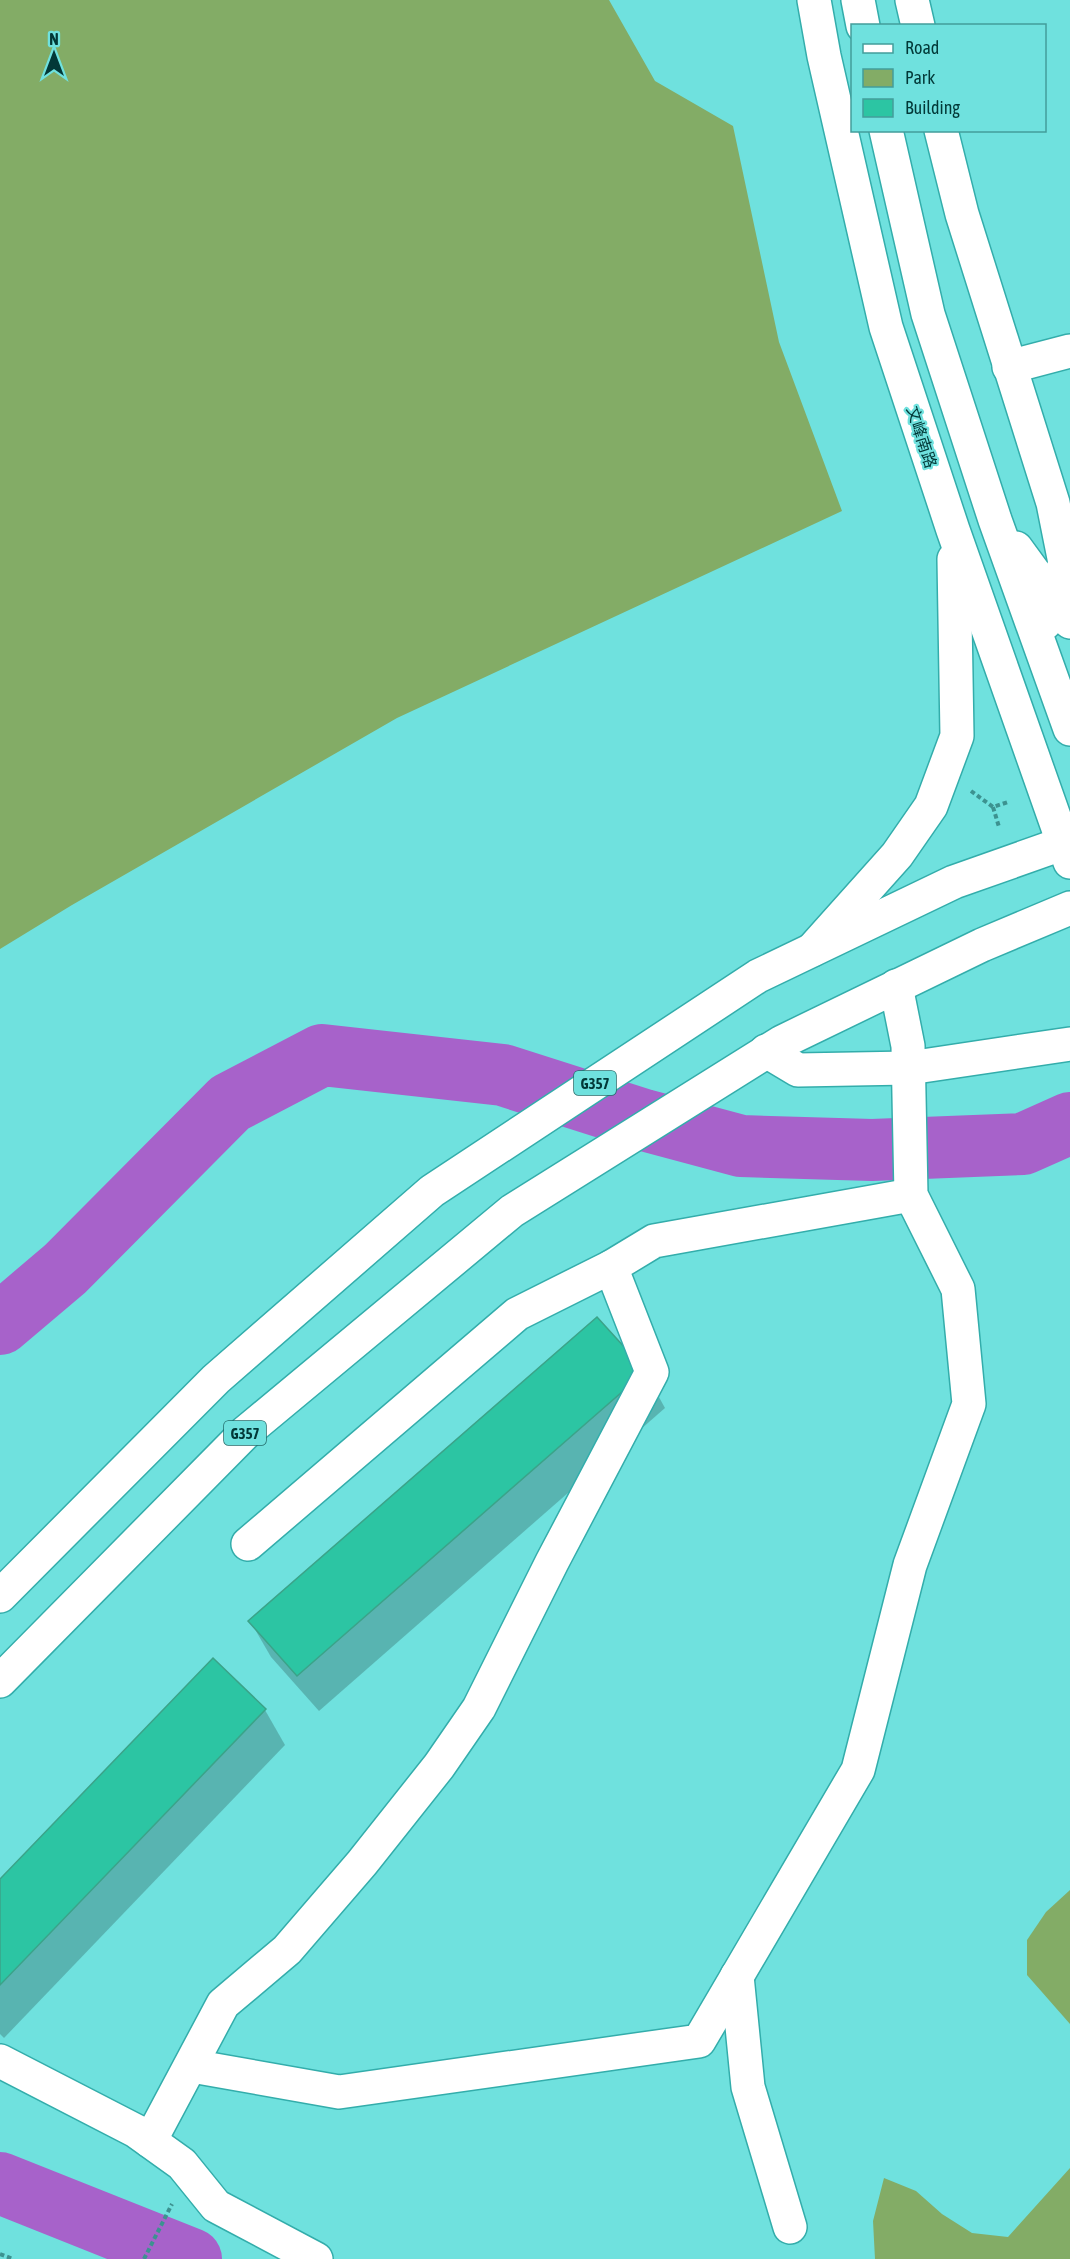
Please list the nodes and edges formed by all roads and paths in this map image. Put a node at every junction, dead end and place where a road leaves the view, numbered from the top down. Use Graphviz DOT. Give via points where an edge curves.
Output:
graph roads {
  1 [pos="814,0"];
  2 [pos="858,0"];
  3 [pos="912,0"];
  4 [pos="863,24"];
  5 [pos="918,24"];
  6 [pos="886,132"];
  7 [pos="942,132"];
  8 [pos="1070,351"];
  9 [pos="1009,367"];
  10 [pos="995,520"];
  11 [pos="953,530"];
  12 [pos="1062,610"];
  13 [pos="1039,642"];
  14 [pos="1070,729"];
  15 [pos="969,789"];
  16 [pos="1008,802"];
  17 [pos="993,807"];
  18 [pos="999,827"];
  19 [pos="1068,849"];
  20 [pos="1070,908"];
  21 [pos="812,950"];
  22 [pos="896,986"];
  23 [pos="1070,1044"];
  24 [pos="774,1047"];
  25 [pos="909,1068"];
  26 [pos="912,1195"];
  27 [pos="611,1267"];
  28 [pos="248,1544"];
  29 [pos="0,1596"];
  30 [pos="0,1681"];
  31 [pos="737,1976"];
  32 [pos="0,2061"];
  33 [pos="192,2066"];
  34 [pos="150,2141"];
  35 [pos="165,2215"];
  36 [pos="790,2227"];
  37 [pos="0,2254"];
  38 [pos="13,2259"];
  39 [pos="144,2259"];
  40 [pos="316,2259"];
  1 -- 11 [label="main road, 文峰南路" via="886,327"];
  2 -- 4 [label="main road"];
  3 -- 5 [label="main road"];
  6 -- 10 [label="main road" via="928,314"];
  7 -- 9 [label="main road"];
  8 -- 9 [label="main road"];
  9 -- 12 [label="main road" via="1053,503 1065,563"];
  10 -- 12 [label="main road"];
  10 -- 13 [label="main road"];
  11 -- 19 [label="main road, 文峰南路"];
  11 -- 21 [label="main road" via="957,736 931,806 897,855"];
  12 -- 13 [label="main road"];
  13 -- 14 [label="main road"];
  15 -- 17 [label="path"];
  16 -- 17 [label="path"];
  17 -- 18 [label="path"];
  19 -- 21 [label="main road, G357" via="954,882"];
  20 -- 22 [label="main road, G357"];
  21 -- 29 [label="main road, G357" via="758,976 432,1191 216,1379"];
  22 -- 24 [label="main road, G357"];
  22 -- 25 [label="main road"];
  23 -- 25 [label="main road"];
  24 -- 25 [label="main road" via="798,1070"];
  24 -- 30 [label="main road, G357" via="512,1211 246,1432"];
  25 -- 26 [label="main road"];
  26 -- 27 [label="main road" via="654,1241"];
  26 -- 31 [label="main road" via="958,1289 969,1404 910,1565 858,1770"];
  27 -- 28 [label="main road" via="518,1314"];
  27 -- 33 [label="main road" via="652,1372 479,1708 439,1766 287,1950 223,2004"];
  31 -- 33 [label="main road" via="699,2041 339,2092"];
  31 -- 36 [label="main road" via="748,2087"];
  32 -- 34 [label="main road"];
  33 -- 34 [label="main road"];
  34 -- 40 [label="main road" via="182,2164 216,2206"];
  35 -- 39 [label="path"];
  37 -- 38 [label="path"];
}
